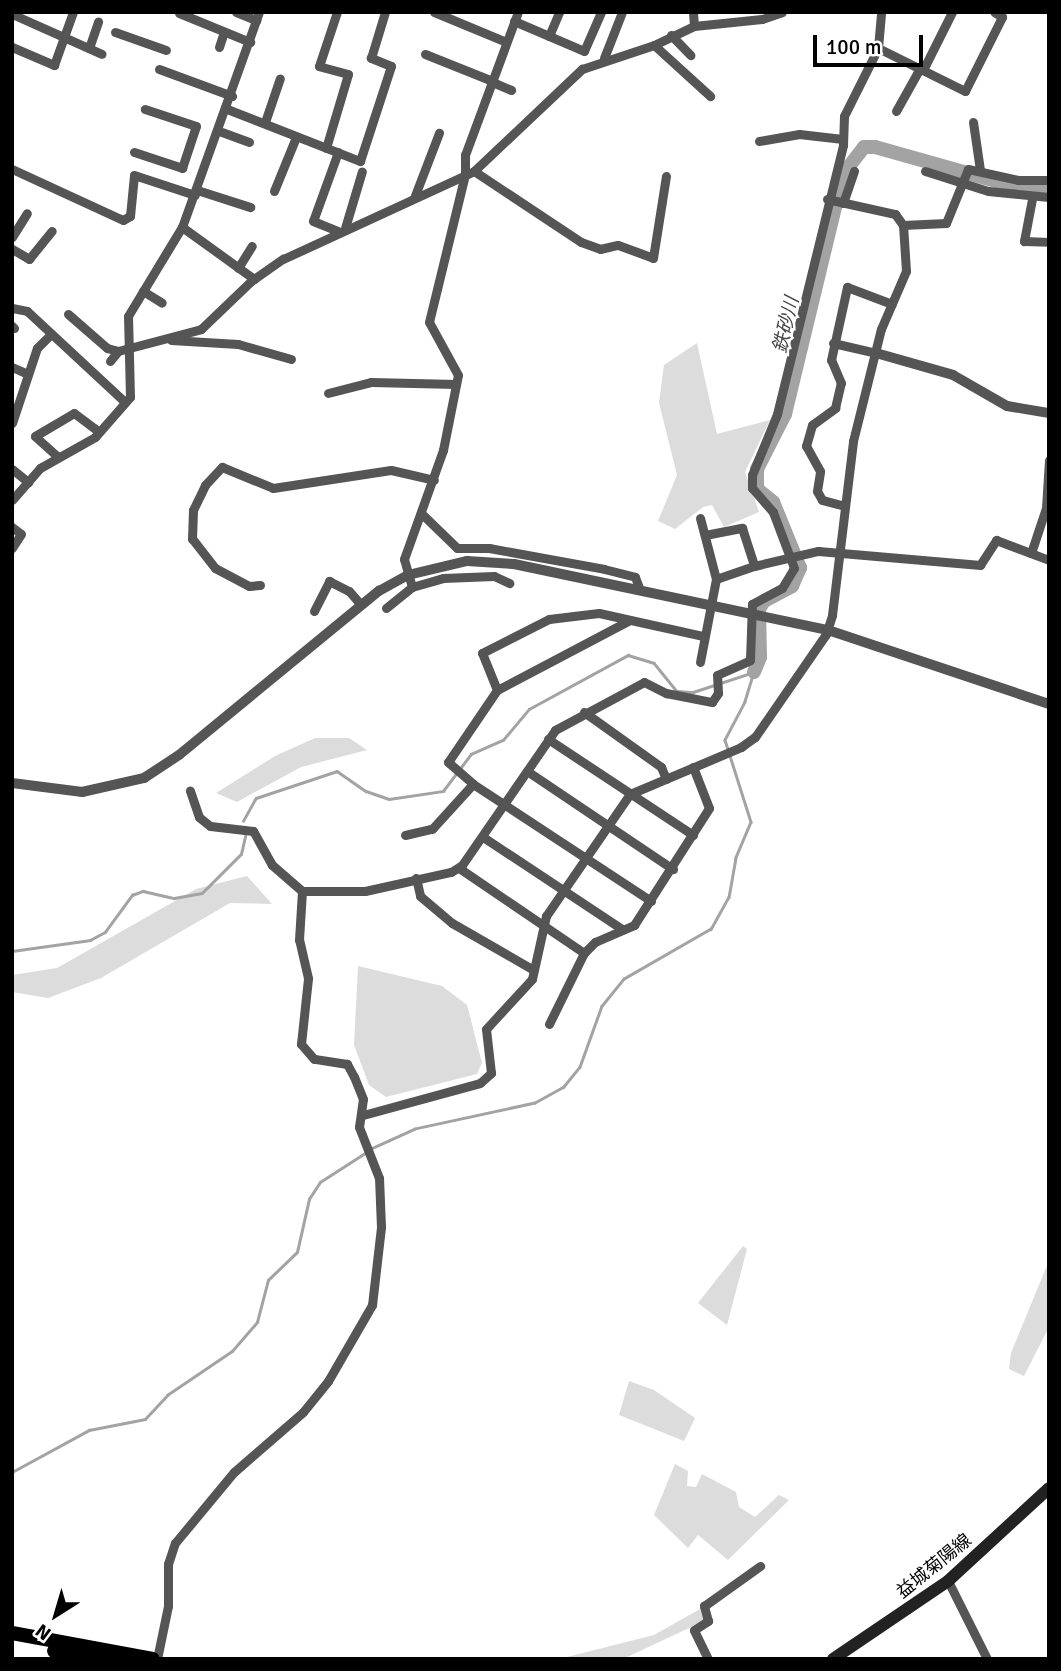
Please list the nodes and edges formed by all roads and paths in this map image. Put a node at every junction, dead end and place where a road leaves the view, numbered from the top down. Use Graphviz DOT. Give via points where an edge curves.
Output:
graph roads {
  1 [pos="73,12"];
  2 [pos="236,12"];
  3 [pos="337,12"];
  4 [pos="386,12"];
  5 [pos="434,12"];
  6 [pos="559,12"];
  7 [pos="601,12"];
  8 [pos="622,12"];
  9 [pos="693,12"];
  10 [pos="782,12"];
  11 [pos="881,12"];
  12 [pos="952,12"];
  13 [pos="994,12"];
  14 [pos="179,13"];
  15 [pos="12,14"];
  16 [pos="257,16"];
  17 [pos="516,16"];
  18 [pos="741,16"];
  19 [pos="716,17"];
  20 [pos="98,22"];
  21 [pos="694,26"];
  22 [pos="115,32"];
  23 [pos="225,32"];
  24 [pos="65,34"];
  25 [pos="671,35"];
  26 [pos="549,36"];
  27 [pos="504,41"];
  28 [pos="250,42"];
  29 [pos="654,45"];
  30 [pos="12,47"];
  31 [pos="219,47"];
  32 [pos="89,48"];
  33 [pos="877,48"];
  34 [pos="166,50"];
  35 [pos="102,54"];
  36 [pos="425,54"];
  37 [pos="690,55"];
  38 [pos="604,58"];
  39 [pos="159,69"];
  40 [pos="921,69"];
  41 [pos="280,78"];
  42 [pos="490,80"];
  43 [pos="511,90"];
  44 [pos="232,96"];
  45 [pos="710,96"];
  46 [pos="227,108"];
  47 [pos="145,109"];
  48 [pos="896,111"];
  49 [pos="265,122"];
  50 [pos="973,122"];
  51 [pos="219,131"];
  52 [pos="439,132"];
  53 [pos="296,137"];
  54 [pos="843,139"];
  55 [pos="759,141"];
  56 [pos="249,142"];
  57 [pos="326,148"];
  58 [pos="134,152"];
  59 [pos="338,152"];
  60 [pos="12,169"];
  61 [pos="980,170"];
  62 [pos="362,171"];
  63 [pos="854,171"];
  64 [pos="925,171"];
  65 [pos="469,172"];
  66 [pos="666,176"];
  67 [pos="961,180"];
  68 [pos="1049,180"];
  69 [pos="274,191"];
  70 [pos="196,192"];
  71 [pos="1049,197"];
  72 [pos="414,198"];
  73 [pos="1032,199"];
  74 [pos="827,200"];
  75 [pos="843,203"];
  76 [pos="250,207"];
  77 [pos="27,213"];
  78 [pos="903,225"];
  79 [pos="182,227"];
  80 [pos="342,230"];
  81 [pos="52,231"];
  82 [pos="12,237"];
  83 [pos="1049,242"];
  84 [pos="252,246"];
  85 [pos="12,248"];
  86 [pos="238,268"];
  87 [pos="254,279"];
  88 [pos="143,291"];
  89 [pos="162,303"];
  90 [pos="892,304"];
  91 [pos="12,308"];
  92 [pos="68,314"];
  93 [pos="51,334"];
  94 [pos="166,340"];
  95 [pos="833,343"];
  96 [pos="123,350"];
  97 [pos="876,353"];
  98 [pos="291,359"];
  99 [pos="110,361"];
  100 [pos="12,367"];
  101 [pos="28,374"];
  102 [pos="457,384"];
  103 [pos="328,393"];
  104 [pos="125,402"];
  105 [pos="1049,413"];
  106 [pos="13,419"];
  107 [pos="99,432"];
  108 [pos="58,457"];
  109 [pos="1049,460"];
  110 [pos="12,469"];
  111 [pos="434,480"];
  112 [pos="27,482"];
  113 [pos="12,500"];
  114 [pos="845,506"];
  115 [pos="423,515"];
  116 [pos="700,518"];
  117 [pos="12,527"];
  118 [pos="705,535"];
  119 [pos="12,548"];
  120 [pos="839,553"];
  121 [pos="1031,553"];
  122 [pos="1049,560"];
  123 [pos="754,566"];
  124 [pos="408,575"];
  125 [pos="716,579"];
  126 [pos="509,583"];
  127 [pos="260,585"];
  128 [pos="412,587"];
  129 [pos="640,590"];
  130 [pos="361,605"];
  131 [pos="715,606"];
  132 [pos="386,608"];
  133 [pos="314,611"];
  134 [pos="628,621"];
  135 [pos="828,630"];
  136 [pos="704,636"];
  137 [pos="700,662"];
  138 [pos="498,690"];
  139 [pos="1049,704"];
  140 [pos="584,712"];
  141 [pos="548,739"];
  142 [pos="693,767"];
  143 [pos="527,771"];
  144 [pos="667,779"];
  145 [pos="471,782"];
  146 [pos="12,783"];
  147 [pos="190,791"];
  148 [pos="630,794"];
  149 [pos="505,805"];
  150 [pos="608,826"];
  151 [pos="405,835"];
  152 [pos="693,835"];
  153 [pos="483,837"];
  154 [pos="586,857"];
  155 [pos="458,868"];
  156 [pos="673,869"];
  157 [pos="415,878"];
  158 [pos="302,891"];
  159 [pos="563,891"];
  160 [pos="651,901"];
  161 [pos="543,924"];
  162 [pos="622,929"];
  163 [pos="584,953"];
  164 [pos="532,969"];
  165 [pos="549,1024"];
  166 [pos="363,1115"];
  167 [pos="1049,1488"];
  168 [pos="760,1566"];
  169 [pos="948,1581"];
  170 [pos="12,1633"];
  171 [pos="12,1643"];
  172 [pos="97,1659"];
  173 [pos="155,1659"];
  174 [pos="709,1659"];
  175 [pos="833,1659"];
  176 [pos="987,1659"];
  1 -- 24 [label="street"];
  2 -- 16 [label="street"];
  3 -- 57 [label="street" via="318,66 348,74"];
  4 -- 59 [label="street" via="372,58 391,66 360,161"];
  5 -- 27 [label="street"];
  6 -- 26 [label="street"];
  7 -- 26 [label="street" via="584,51"];
  8 -- 38 [label="street"];
  9 -- 21 [label="street"];
  10 -- 18 [label="street"];
  11 -- 33 [label="street"];
  12 -- 40 [label="street"];
  13 -- 40 [label="street" via="1002,17 965,91"];
  14 -- 23 [label="street"];
  15 -- 24 [label="street"];
  16 -- 28 [label="street"];
  17 -- 26 [label="street"];
  17 -- 27 [label="street"];
  18 -- 19 [label="street"];
  19 -- 21 [label="street"];
  20 -- 32 [label="street"];
  21 -- 25 [label="street"];
  22 -- 34 [label="street"];
  23 -- 28 [label="street"];
  23 -- 31 [label="street"];
  24 -- 30 [label="street" via="54,65"];
  24 -- 32 [label="street"];
  25 -- 29 [label="street"];
  25 -- 37 [label="street"];
  27 -- 42 [label="street"];
  28 -- 44 [label="street"];
  29 -- 38 [label="street"];
  29 -- 45 [label="street"];
  32 -- 35 [label="street"];
  33 -- 40 [label="street"];
  33 -- 54 [label="street" via="844,116"];
  36 -- 42 [label="street"];
  38 -- 65 [label="street" via="568,79"];
  39 -- 44 [label="street"];
  40 -- 48 [label="street"];
  41 -- 49 [label="street"];
  42 -- 43 [label="street"];
  42 -- 65 [label="street" via="465,155"];
  44 -- 46 [label="street"];
  46 -- 49 [label="street"];
  46 -- 51 [label="street"];
  47 -- 58 [label="street" via="196,127 182,168"];
  49 -- 53 [label="street"];
  50 -- 61 [label="street"];
  51 -- 56 [label="street"];
  51 -- 70 [label="street"];
  52 -- 72 [label="street"];
  53 -- 57 [label="street"];
  53 -- 69 [label="street"];
  54 -- 55 [label="street" via="799,134"];
  54 -- 74 [label="street"];
  57 -- 59 [label="street"];
  59 -- 80 [label="street" via="313,221"];
  60 -- 70 [label="street" via="123,220 130,216 134,175"];
  61 -- 67 [label="street" via="968,169"];
  61 -- 68 [label="street" via="1018,180"];
  62 -- 80 [label="street"];
  63 -- 75 [label="street"];
  64 -- 67 [label="street"];
  65 -- 66 [label="street" via="580,242 600,249 618,245 653,258"];
  65 -- 72 [label="street"];
  65 -- 102 [label="street" via="429,322 458,375"];
  67 -- 73 [label="street"];
  67 -- 78 [label="street" via="946,223"];
  70 -- 76 [label="street"];
  70 -- 79 [label="street"];
  71 -- 73 [label="street"];
  72 -- 80 [label="street"];
  73 -- 83 [label="street" via="1024,241"];
  74 -- 75 [label="street"];
  74 -- 140 [label="street" via="777,414 752,475 757,497 773,512 791,553 793,572 782,588 752,604 750,660 716,684 712,702 698,703 644,682"];
  75 -- 78 [label="street" via="895,214"];
  77 -- 82 [label="street"];
  78 -- 90 [label="street" via="906,271"];
  79 -- 86 [label="street" via="215,244 212,252"];
  79 -- 88 [label="street"];
  80 -- 87 [label="street"];
  81 -- 85 [label="street" via="29,259"];
  84 -- 86 [label="street"];
  86 -- 87 [label="street"];
  87 -- 94 [label="street" via="201,329"];
  88 -- 89 [label="street"];
  88 -- 96 [label="street" via="128,316"];
  90 -- 95 [label="street" via="847,287"];
  90 -- 97 [label="street"];
  91 -- 93 [label="street" via="27,311"];
  92 -- 96 [label="street" via="107,348"];
  93 -- 101 [label="street" via="37,348"];
  93 -- 104 [label="street"];
  94 -- 96 [label="street"];
  94 -- 98 [label="street" via="238,344"];
  95 -- 97 [label="street"];
  95 -- 114 [label="street" via="831,360 841,383 835,408 812,425 806,446 820,471 817,491 822,500"];
  96 -- 99 [label="street"];
  96 -- 104 [label="street" via="130,397"];
  97 -- 105 [label="street" via="953,375 1007,406"];
  97 -- 114 [label="street" via="853,441"];
  100 -- 101 [label="street"];
  101 -- 106 [label="street"];
  102 -- 103 [label="street" via="371,382"];
  102 -- 111 [label="street"];
  104 -- 107 [label="street"];
  107 -- 108 [label="street"];
  107 -- 108 [label="street" via="74,413 35,436"];
  108 -- 112 [label="street"];
  109 -- 121 [label="street" via="1046,508"];
  110 -- 112 [label="street"];
  111 -- 115 [label="street"];
  111 -- 127 [label="street" via="391,470 273,488 222,467 205,485 193,510 192,539 215,568 249,586"];
  112 -- 113 [label="street"];
  114 -- 120 [label="street"];
  115 -- 124 [label="street" via="404,559"];
  115 -- 129 [label="street" via="457,548 489,548 604,569 635,577"];
  116 -- 118 [label="street"];
  117 -- 119 [label="street" via="21,534"];
  118 -- 123 [label="street" via="742,528"];
  118 -- 125 [label="street"];
  120 -- 121 [label="street" via="980,565 996,540"];
  120 -- 123 [label="street" via="807,553"];
  120 -- 135 [label="street"];
  121 -- 122 [label="street"];
  123 -- 125 [label="street"];
  124 -- 128 [label="street"];
  124 -- 129 [label="street" via="451,563 489,562"];
  124 -- 130 [label="street"];
  125 -- 131 [label="street"];
  126 -- 128 [label="street" via="494,576 469,577"];
  128 -- 132 [label="street"];
  129 -- 131 [label="street"];
  130 -- 133 [label="street" via="349,591 329,581"];
  130 -- 146 [label="street" via="179,755 144,778 82,792"];
  131 -- 135 [label="street"];
  131 -- 136 [label="street"];
  134 -- 136 [label="street"];
  134 -- 138 [label="street"];
  134 -- 138 [label="street" via="599,613 549,619 484,651 482,658"];
  135 -- 139 [label="street"];
  135 -- 142 [label="street" via="755,737"];
  136 -- 137 [label="street"];
  138 -- 145 [label="street" via="448,760 451,769"];
  140 -- 141 [label="street"];
  140 -- 144 [label="street" via="661,767"];
  141 -- 143 [label="street"];
  141 -- 148 [label="street"];
  142 -- 144 [label="street"];
  142 -- 152 [label="street" via="709,808"];
  143 -- 149 [label="street"];
  143 -- 150 [label="street"];
  144 -- 148 [label="street"];
  145 -- 149 [label="street"];
  145 -- 151 [label="street" via="432,829"];
  147 -- 158 [label="street" via="199,817 209,826 253,831 272,864"];
  148 -- 150 [label="street"];
  148 -- 152 [label="street"];
  149 -- 153 [label="street"];
  149 -- 154 [label="street"];
  150 -- 154 [label="street"];
  150 -- 156 [label="street"];
  152 -- 156 [label="street"];
  153 -- 155 [label="street"];
  153 -- 159 [label="street"];
  154 -- 159 [label="street"];
  154 -- 160 [label="street"];
  155 -- 157 [label="street"];
  155 -- 161 [label="street"];
  156 -- 160 [label="street"];
  157 -- 158 [label="street" via="365,891"];
  157 -- 164 [label="street" via="421,896 452,923"];
  158 -- 166 [label="street" via="299,940 308,978 301,1044 314,1059 347,1064 363,1099"];
  159 -- 161 [label="street"];
  159 -- 162 [label="street"];
  160 -- 162 [label="street" via="634,925"];
  161 -- 163 [label="street"];
  161 -- 164 [label="street"];
  162 -- 163 [label="street"];
  163 -- 165 [label="street"];
  164 -- 166 [label="street" via="531,979 486,1029 491,1073 480,1083"];
  166 -- 173 [label="street" via="359,1127 379,1178 381,1217 372,1305 328,1381 303,1412 234,1472 179,1536 168,1563 168,1606"];
  167 -- 169 [label="main road, 益城菊陽線"];
  168 -- 174 [label="street" via="704,1606 708,1621 694,1630"];
  169 -- 175 [label="main road, 益城菊陽線"];
  169 -- 176 [label="street"];
  170 -- 173 [label="main road"];
  171 -- 172 [label="main road"];
}
